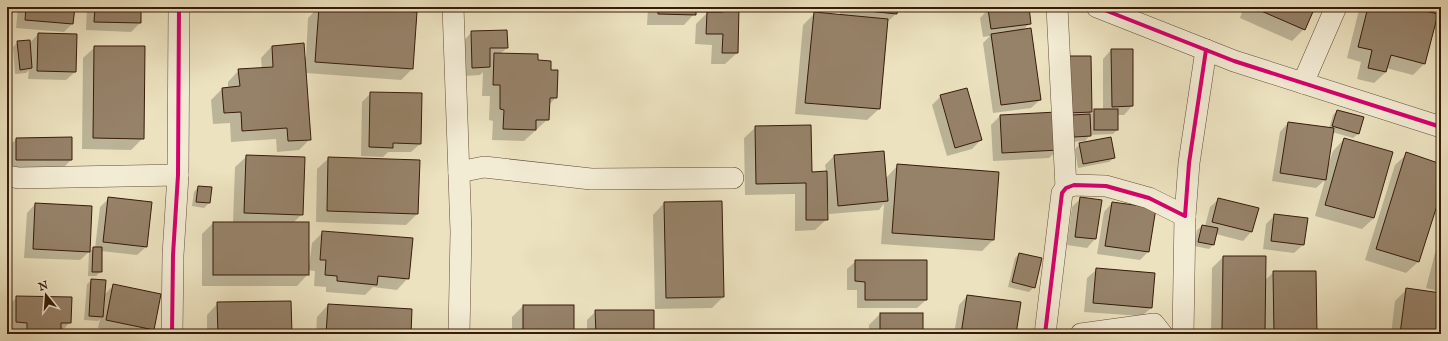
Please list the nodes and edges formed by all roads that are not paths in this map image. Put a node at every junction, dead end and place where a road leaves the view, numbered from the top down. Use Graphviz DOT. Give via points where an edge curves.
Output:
graph roads {
  1 [pos="179,7"];
  2 [pos="453,7"];
  3 [pos="1057,7"];
  4 [pos="1097,7"];
  5 [pos="1336,7"];
  6 [pos="1206,50"];
  7 [pos="1303,83"];
  8 [pos="1441,127"];
  9 [pos="459,172"];
  10 [pos="178,175"];
  11 [pos="7,176"];
  12 [pos="733,178"];
  13 [pos="1066,188"];
  14 [pos="1185,216"];
  15 [pos="172,334"];
  16 [pos="459,334"];
  17 [pos="1045,334"];
  18 [pos="1081,334"];
  19 [pos="1162,334"];
  20 [pos="1183,334"];
  1 -- 10 [label="street"];
  2 -- 9 [label="street"];
  3 -- 13 [label="street"];
  4 -- 6 [label="street"];
  5 -- 7 [label="street"];
  6 -- 7 [label="street"];
  6 -- 14 [label="street" via="1189,164"];
  7 -- 8 [label="street"];
  9 -- 12 [label="street" via="484,167 591,180"];
  9 -- 16 [label="street"];
  10 -- 11 [label="street" via="19,178"];
  10 -- 15 [label="street"];
  13 -- 14 [label="street" via="1074,185 1106,186 1149,198"];
  13 -- 17 [label="street" via="1062,193"];
  14 -- 20 [label="street"];
  18 -- 19 [label="street" via="1154,324"];
}
